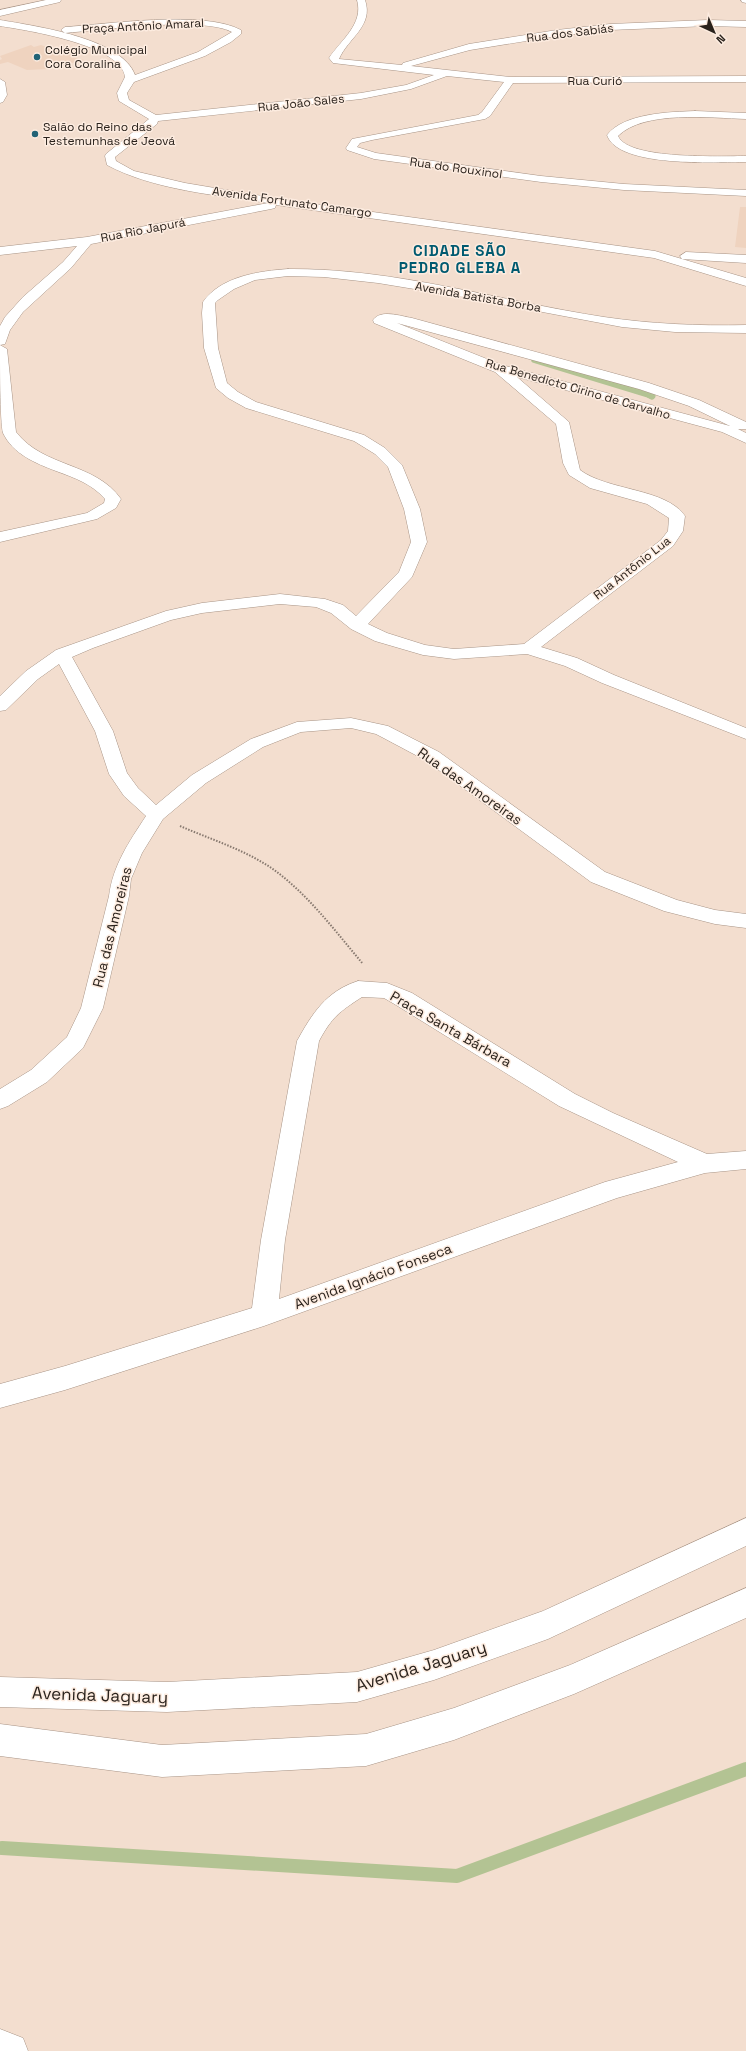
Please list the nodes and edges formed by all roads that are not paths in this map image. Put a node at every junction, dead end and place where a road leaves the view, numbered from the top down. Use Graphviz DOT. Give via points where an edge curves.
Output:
graph roads {
  1 [pos="57,0"];
  2 [pos="361,0"];
  3 [pos="0,13"];
  4 [pos="0,23"];
  5 [pos="746,24"];
  6 [pos="47,32"];
  7 [pos="397,67"];
  8 [pos="445,74"];
  9 [pos="746,79"];
  10 [pos="130,80"];
  11 [pos="510,80"];
  12 [pos="0,82"];
  13 [pos="0,100"];
  14 [pos="746,116"];
  15 [pos="154,118"];
  16 [pos="746,159"];
  17 [pos="746,193"];
  18 [pos="286,203"];
  19 [pos="87,241"];
  20 [pos="0,251"];
  21 [pos="655,255"];
  22 [pos="746,259"];
  23 [pos="746,282"];
  24 [pos="746,328"];
  25 [pos="0,341"];
  26 [pos="0,349"];
  27 [pos="497,368"];
  28 [pos="745,430"];
  29 [pos="0,537"];
  30 [pos="357,625"];
  31 [pos="528,649"];
  32 [pos="62,654"];
  33 [pos="0,706"];
  34 [pos="746,734"];
  35 [pos="156,815"];
  36 [pos="746,921"];
  37 [pos="0,1100"];
  38 [pos="746,1160"];
  39 [pos="705,1164"];
  40 [pos="264,1315"];
  41 [pos="0,1396"];
  42 [pos="746,1532"];
  43 [pos="746,1603"];
  44 [pos="0,1692"];
  45 [pos="0,1740"];
  46 [pos="0,2047"];
  47 [pos="10,2051"];
  1 -- 3 [label="street"];
  2 -- 7 [label="street" via="364,5 363,19 334,58 346,64"];
  4 -- 6 [label="street"];
  5 -- 7 [label="street, Rua dos Sabiás" via="655,25 557,33 469,47"];
  6 -- 10 [label="street" via="104,50 124,64 130,72"];
  6 -- 10 [label="street, Praça Antônio Amaral" via="196,22 226,25 238,32 224,44 167,68"];
  7 -- 8 [label="street, Rua Curió"];
  8 -- 11 [label="street, Rua Curió"];
  8 -- 15 [label="street, Rua João Sales" via="395,90 348,98"];
  9 -- 11 [label="street, Rua Curió"];
  10 -- 15 [label="street" via="122,93 124,101"];
  11 -- 17 [label="street, Rua do Rouxinol" via="486,114 481,117 372,136 356,140 351,148 374,156 541,180"];
  12 -- 13 [label="street"];
  14 -- 16 [label="street" via="662,117 631,124 612,135 618,145 625,150 650,155"];
  15 -- 18 [label="street, Avenida Fortunato Camargo" via="115,150 110,156 111,163 148,179"];
  18 -- 19 [label="street, Rua Rio Japurá"];
  18 -- 21 [label="street, Avenida Fortunato Camargo"];
  19 -- 20 [label="street, Rua Rio Japurá"];
  19 -- 25 [label="street" via="68,264 6,325"];
  21 -- 22 [label="street"];
  21 -- 23 [label="street, Avenida Fortunato Camargo"];
  24 -- 30 [label="street, Avenida Batista Borba" via="671,327 606,321 474,295 331,274 254,277 233,284 217,294 209,302 208,313 211,348 221,385 251,405 359,438 380,451 395,465 412,509 419,542 406,574"];
  26 -- 29 [label="street" via="9,432 14,441 27,453 108,490 113,499 111,505 92,516"];
  27 -- 28 [label="street, Rua Benedicto Cirino de Carvalho" via="727,430"];
  27 -- 28 [label="street, Rua Benedicto Cirino de Carvalho" via="379,320 392,318 468,335 634,383 711,409"];
  27 -- 31 [label="street, Rua Antônio Lua" via="562,422 574,471 596,484 636,494 668,507 678,516 676,533 667,543"];
  30 -- 31 [label="street" via="381,637 423,650 454,654"];
  30 -- 32 [label="street" via="337,609 320,602 280,599 247,601 166,616"];
  31 -- 34 [label="street" via="571,662"];
  32 -- 33 [label="street" via="32,675"];
  32 -- 35 [label="street" via="104,731 118,774 131,792"];
  35 -- 36 [label="street, Rua das Amoreiras" via="199,779 256,742 297,727 351,723 382,730 432,756 598,877 670,906 715,917"];
  35 -- 37 [label="street, Rua das Amoreiras" via="132,853 121,879 92,1008 75,1042 39,1076"];
  38 -- 39 [label="street, Avenida Ignácio Fonseca"];
  39 -- 40 [label="street, Avenida Ignácio Fonseca" via="614,1189"];
  39 -- 40 [label="street, Praça Santa Bárbara" via="567,1100 404,999 387,991 358,989 330,1008 320,1019 308,1041 273,1240"];
  40 -- 41 [label="street, Avenida Ignácio Fonseca" via="66,1378"];
  42 -- 44 [label="street, Avenida Jaguary" via="548,1624 434,1665 357,1687 168,1697"];
  43 -- 45 [label="street" via="574,1680 454,1724 366,1750 162,1761"];
  46 -- 47 [label="street"];
}
